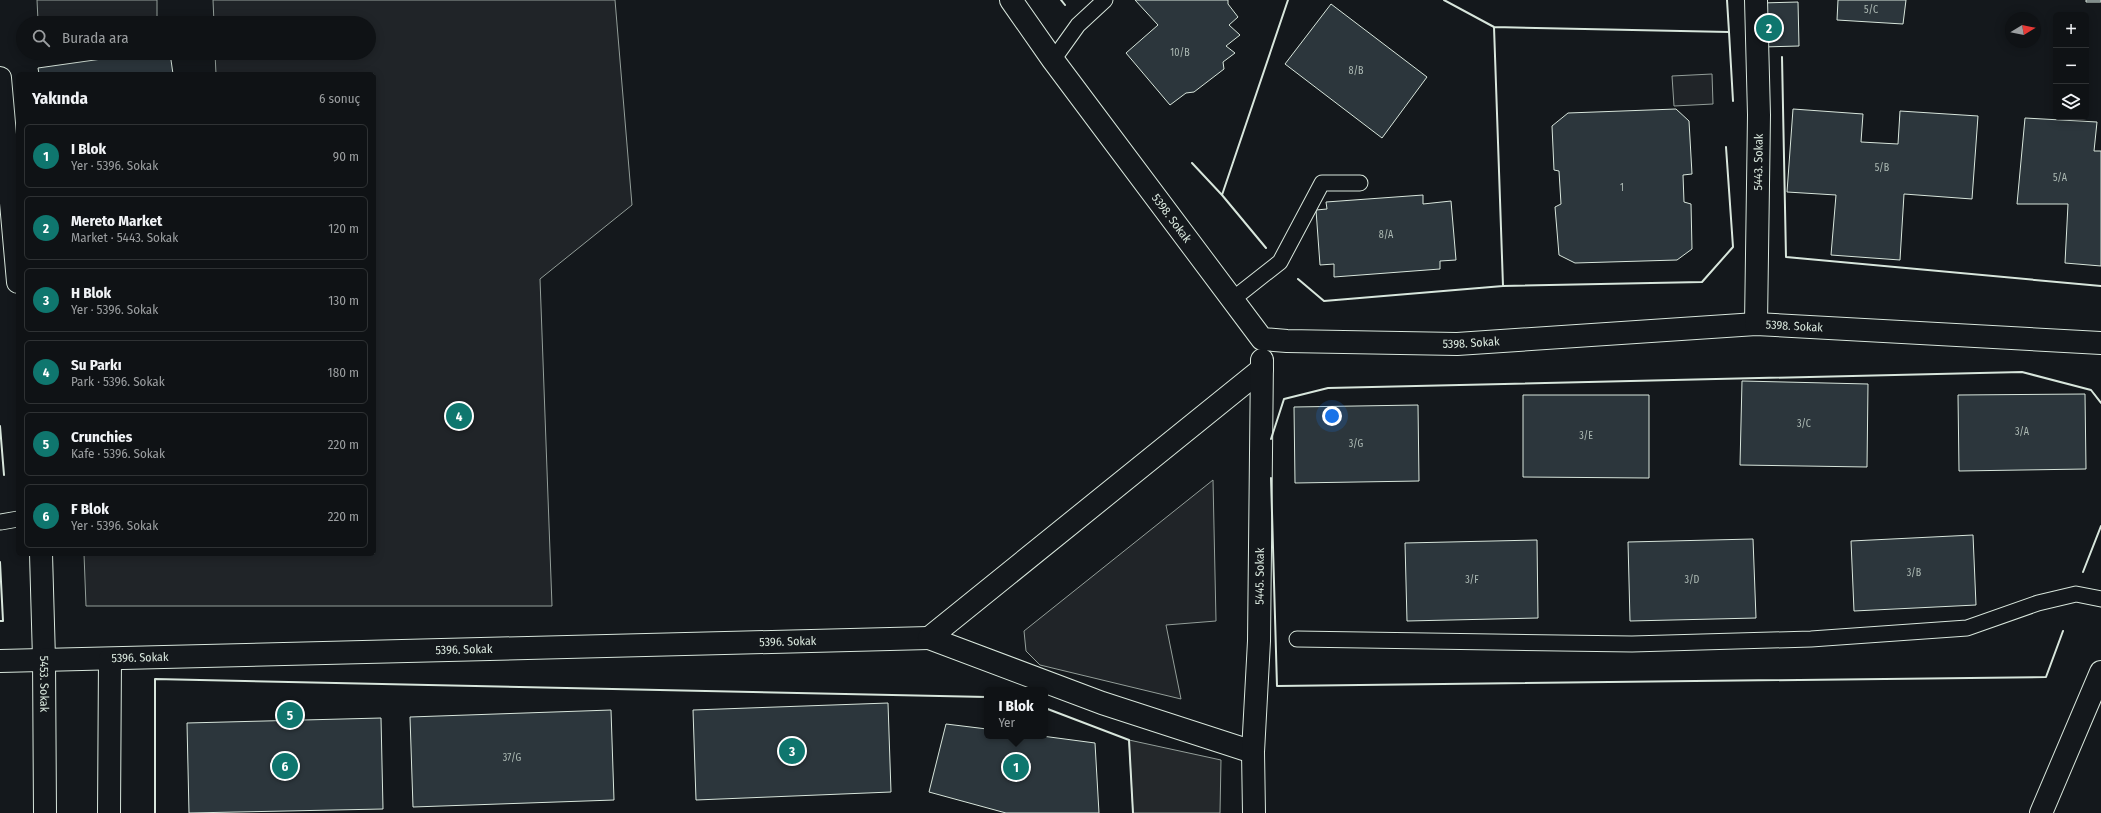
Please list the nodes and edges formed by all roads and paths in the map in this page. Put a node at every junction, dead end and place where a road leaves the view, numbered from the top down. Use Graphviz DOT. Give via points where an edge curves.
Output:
graph roads {
  1 [pos="1011,0"];
  2 [pos="1105,0"];
  3 [pos="1756,0"];
  4 [pos="1053,60"];
  5 [pos="0,78"];
  6 [pos="2,118"];
  7 [pos="1360,183"];
  8 [pos="16,262"];
  9 [pos="1233,299"];
  10 [pos="1756,324"];
  11 [pos="1262,339"];
  12 [pos="2101,343"];
  13 [pos="1262,369"];
  14 [pos="16,519"];
  15 [pos="1,522"];
  16 [pos="40,556"];
  17 [pos="2101,599"];
  18 [pos="929,638"];
  19 [pos="1297,639"];
  20 [pos="44,659"];
  21 [pos="110,659"];
  22 [pos="0,661"];
  23 [pos="2101,672"];
  24 [pos="1253,752"];
  25 [pos="45,813"];
  26 [pos="110,813"];
  27 [pos="1254,813"];
  28 [pos="2040,813"];
  1 -- 4 [label="street, 5398. Sokak"];
  2 -- 4 [label="lane" via="1078,25"];
  3 -- 10 [label="street, 5443. Sokak" via="1759,115"];
  4 -- 9 [label="street, 5398. Sokak"];
  5 -- 6 [label="street"];
  6 -- 8 [label="street"];
  7 -- 9 [label="lane" via="1322,183 1280,262"];
  9 -- 11 [label="street, 5398. Sokak"];
  10 -- 11 [label="street, 5398. Sokak" via="1456,344"];
  10 -- 12 [label="street, 5398. Sokak"];
  11 -- 13 [label="street, 5445. Sokak"];
  13 -- 18 [label="street"];
  13 -- 24 [label="street, 5445. Sokak" via="1259,641"];
  14 -- 15 [label="lane"];
  16 -- 20 [label="street, 5453. Sokak"];
  17 -- 19 [label="lane" via="2076,594 2038,603 1967,628 1811,639 1632,644"];
  18 -- 21 [label="street, 5396. Sokak"];
  18 -- 24 [label="street" via="1102,703"];
  20 -- 21 [label="street, 5396. Sokak"];
  20 -- 22 [label="street, 5396. Sokak"];
  20 -- 25 [label="street, 5453. Sokak"];
  21 -- 26 [label="street"];
  23 -- 28 [label="street"];
  24 -- 27 [label="street, 5445. Sokak"];
}
